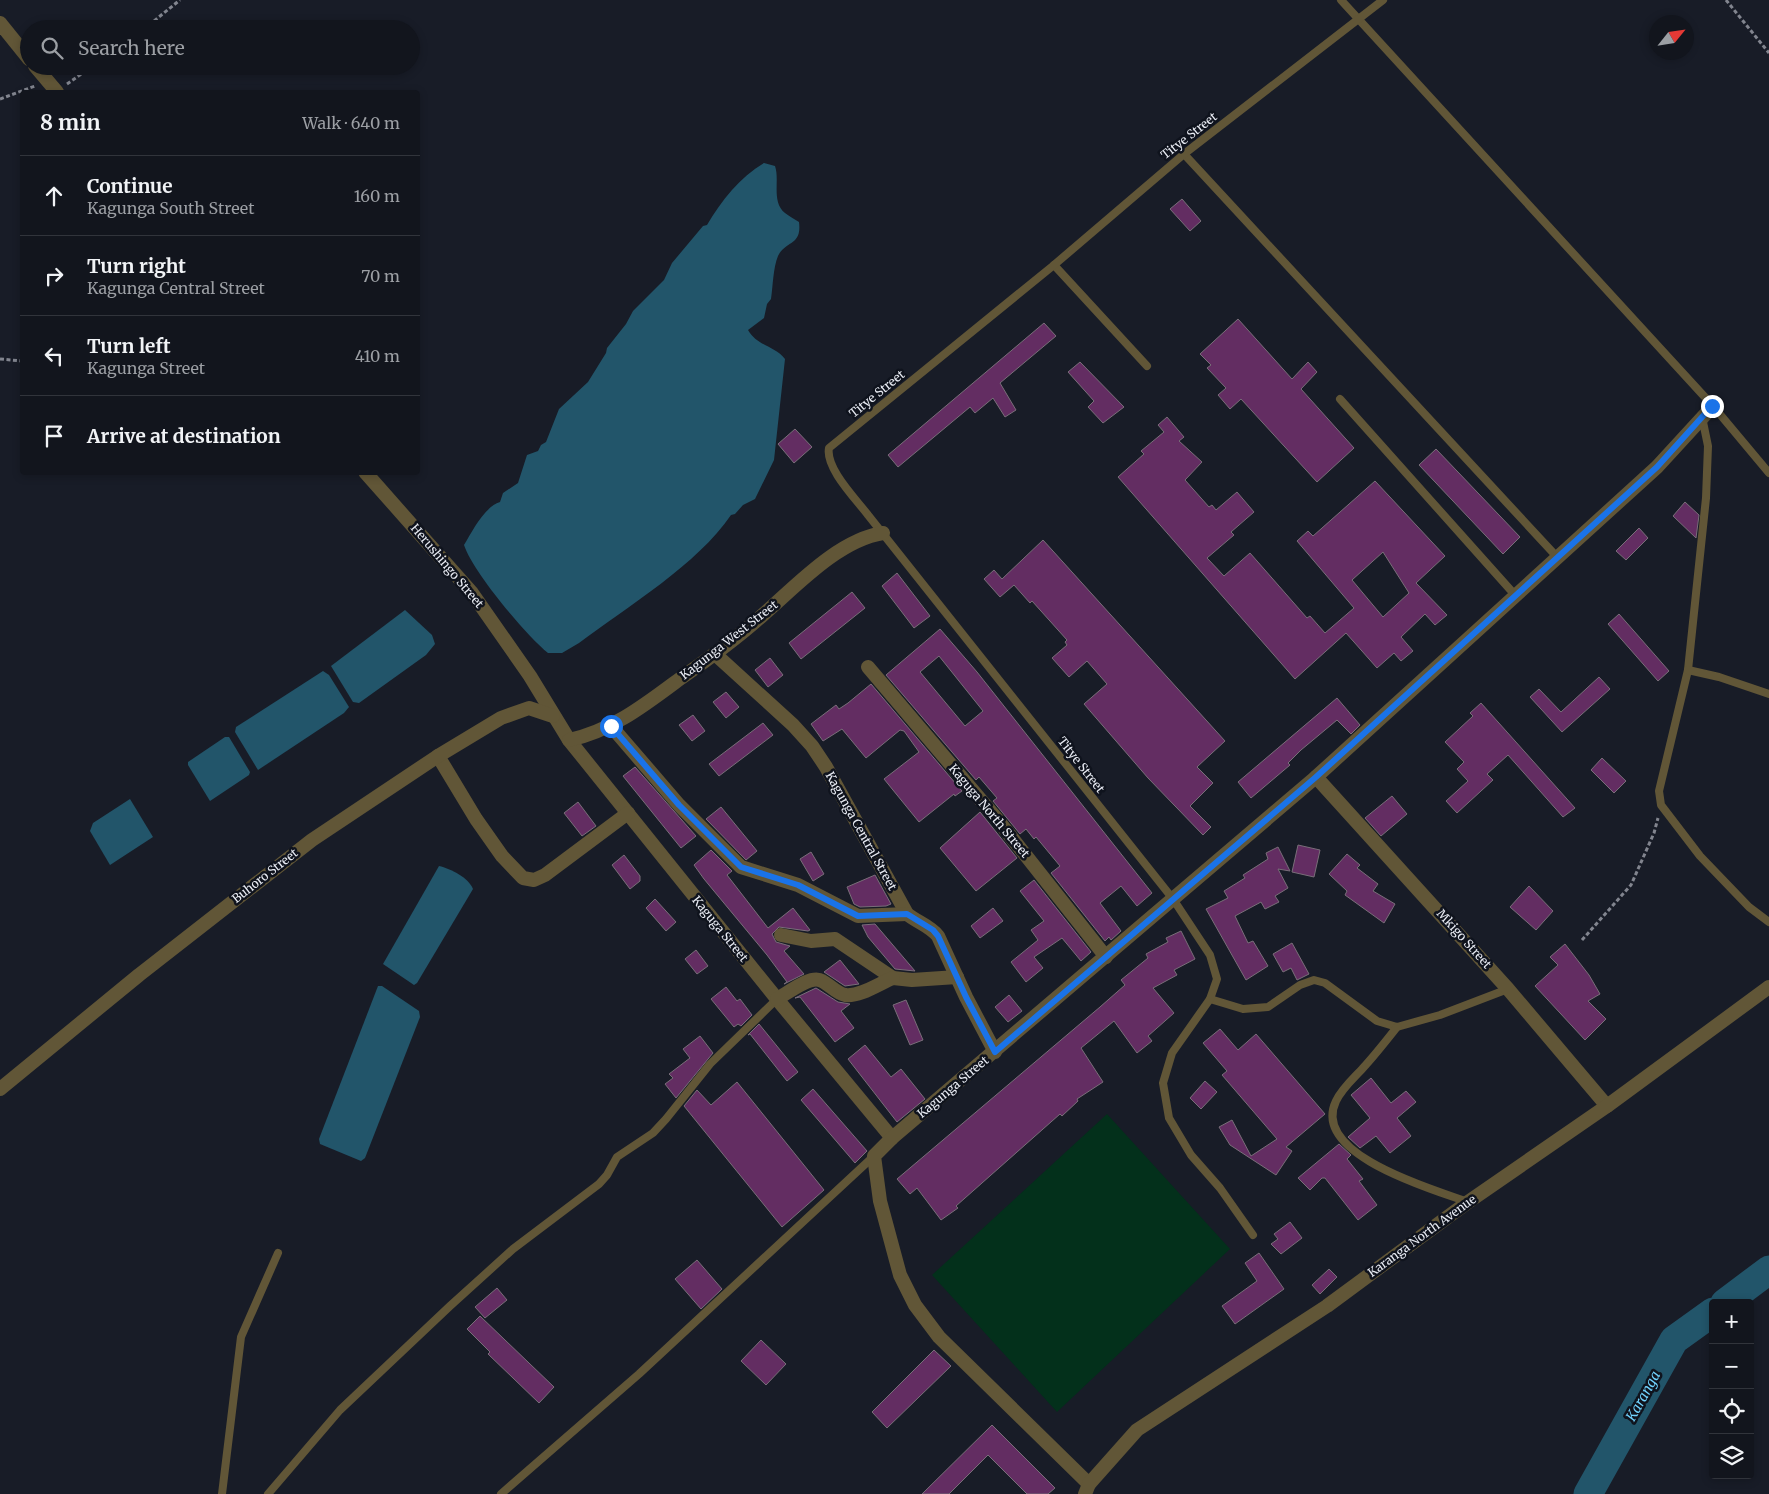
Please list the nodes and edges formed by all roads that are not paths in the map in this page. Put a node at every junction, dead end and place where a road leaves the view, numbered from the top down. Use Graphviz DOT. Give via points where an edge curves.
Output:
graph roads {
  1 [pos="1341,0"];
  2 [pos="1383,0"];
  3 [pos="1359,21"];
  4 [pos="0,22"];
  5 [pos="20,48"];
  6 [pos="42,75"];
  7 [pos="53,88"];
  8 [pos="1184,154"];
  9 [pos="1054,265"];
  10 [pos="1147,366"];
  11 [pos="1340,399"];
  12 [pos="1712,406"];
  13 [pos="1702,417"];
  14 [pos="1769,473"];
  15 [pos="368,475"];
  16 [pos="883,533"];
  17 [pos="1558,558"];
  18 [pos="1515,595"];
  19 [pos="715,654"];
  20 [pos="868,668"];
  21 [pos="1688,670"];
  22 [pos="1769,694"];
  23 [pos="554,716"];
  24 [pos="611,726"];
  25 [pos="569,740"];
  26 [pos="438,756"];
  27 [pos="1316,777"];
  28 [pos="628,813"];
  29 [pos="1173,899"];
  30 [pos="907,914"];
  31 [pos="1769,922"];
  32 [pos="781,935"];
  33 [pos="1106,957"];
  34 [pos="957,977"];
  35 [pos="893,978"];
  36 [pos="1769,987"];
  37 [pos="1508,989"];
  38 [pos="1210,999"];
  39 [pos="777,1000"];
  40 [pos="1398,1028"];
  41 [pos="995,1052"];
  42 [pos="0,1089"];
  43 [pos="1607,1106"];
  44 [pos="892,1138"];
  45 [pos="874,1156"];
  46 [pos="1468,1202"];
  47 [pos="1253,1235"];
  48 [pos="278,1253"];
  49 [pos="1087,1489"];
  50 [pos="222,1494"];
  51 [pos="268,1494"];
  52 [pos="501,1494"];
  1 -- 3 [label="lane"];
  2 -- 3 [label="lane, Titye Street"];
  3 -- 8 [label="lane, Titye Street"];
  3 -- 12 [label="lane"];
  4 -- 5 [label="street"];
  6 -- 7 [label="street"];
  8 -- 9 [label="lane, Titye Street"];
  8 -- 17 [label="lane"];
  9 -- 10 [label="lane"];
  9 -- 16 [label="lane, Titye Street" via="829,448 827,457 832,467"];
  11 -- 18 [label="lane"];
  12 -- 13 [label="street, Kagunga Street"];
  12 -- 14 [label="lane"];
  13 -- 17 [label="street, Kagunga Street" via="1657,467"];
  13 -- 21 [label="lane" via="1708,446 1706,498"];
  15 -- 23 [label="street, Herushingo Street" via="472,593"];
  16 -- 19 [label="street, Kagunga West Street" via="869,535 843,548"];
  16 -- 29 [label="lane, Titye Street"];
  17 -- 18 [label="street, Kagunga Street"];
  18 -- 27 [label="street, Kagunga Street"];
  19 -- 24 [label="street, Kagunga West Street"];
  19 -- 30 [label="street, Kagunga Central Street" via="812,746"];
  20 -- 33 [label="street, Kaguga North Street" via="997,819"];
  21 -- 22 [label="lane"];
  21 -- 31 [label="lane" via="1659,791 1661,805 1700,856 1749,907"];
  23 -- 25 [label="street, Kaguga Street"];
  23 -- 26 [label="street, Buhoro Street" via="529,708 501,718"];
  24 -- 25 [label="street, Kagunga West Street" via="589,736"];
  24 -- 30 [label="street" via="679,805 741,867 798,885 858,916"];
  25 -- 28 [label="street, Kaguga Street"];
  26 -- 28 [label="street" via="476,819 502,856 523,878 534,880 545,875"];
  26 -- 42 [label="street, Buhoro Street" via="312,840"];
  27 -- 29 [label="street, Kagunga Street"];
  27 -- 37 [label="street, Mkigo Street"];
  28 -- 39 [label="street, Kaguga Street"];
  29 -- 33 [label="street, Kagunga Street"];
  29 -- 38 [label="lane, Titye Street" via="1210,955 1216,979"];
  30 -- 34 [label="street, Kagunga Central Street" via="938,936"];
  32 -- 35 [label="street" via="811,941 835,939"];
  33 -- 41 [label="street, Kagunga Street"];
  34 -- 35 [label="street"];
  34 -- 41 [label="street, Kagunga Central Street"];
  35 -- 39 [label="street" via="847,995 814,979"];
  36 -- 43 [label="street, Karanga North Avenue"];
  37 -- 40 [label="lane"];
  37 -- 43 [label="street, Mkigo Street"];
  38 -- 40 [label="lane" via="1243,1009 1268,1007 1300,985 1314,980 1325,983 1377,1020"];
  38 -- 47 [label="lane" via="1172,1053 1163,1083 1169,1118 1191,1155 1220,1188"];
  39 -- 44 [label="street, Kaguga Street"];
  39 -- 51 [label="lane" via="710,1064 659,1126 617,1157 599,1184 513,1249 340,1410"];
  40 -- 46 [label="lane" via="1341,1094 1332,1118 1343,1141 1364,1158 1393,1175"];
  41 -- 44 [label="street, Kagunga Street"];
  43 -- 46 [label="street, Karanga North Avenue"];
  44 -- 45 [label="street, Kagunga Street"];
  45 -- 49 [label="street" via="880,1201 900,1275 915,1305 940,1337"];
  45 -- 52 [label="lane" via="639,1374"];
  46 -- 49 [label="street, Karanga North Avenue" via="1327,1306 1137,1430"];
  48 -- 50 [label="lane" via="241,1337"];
}
